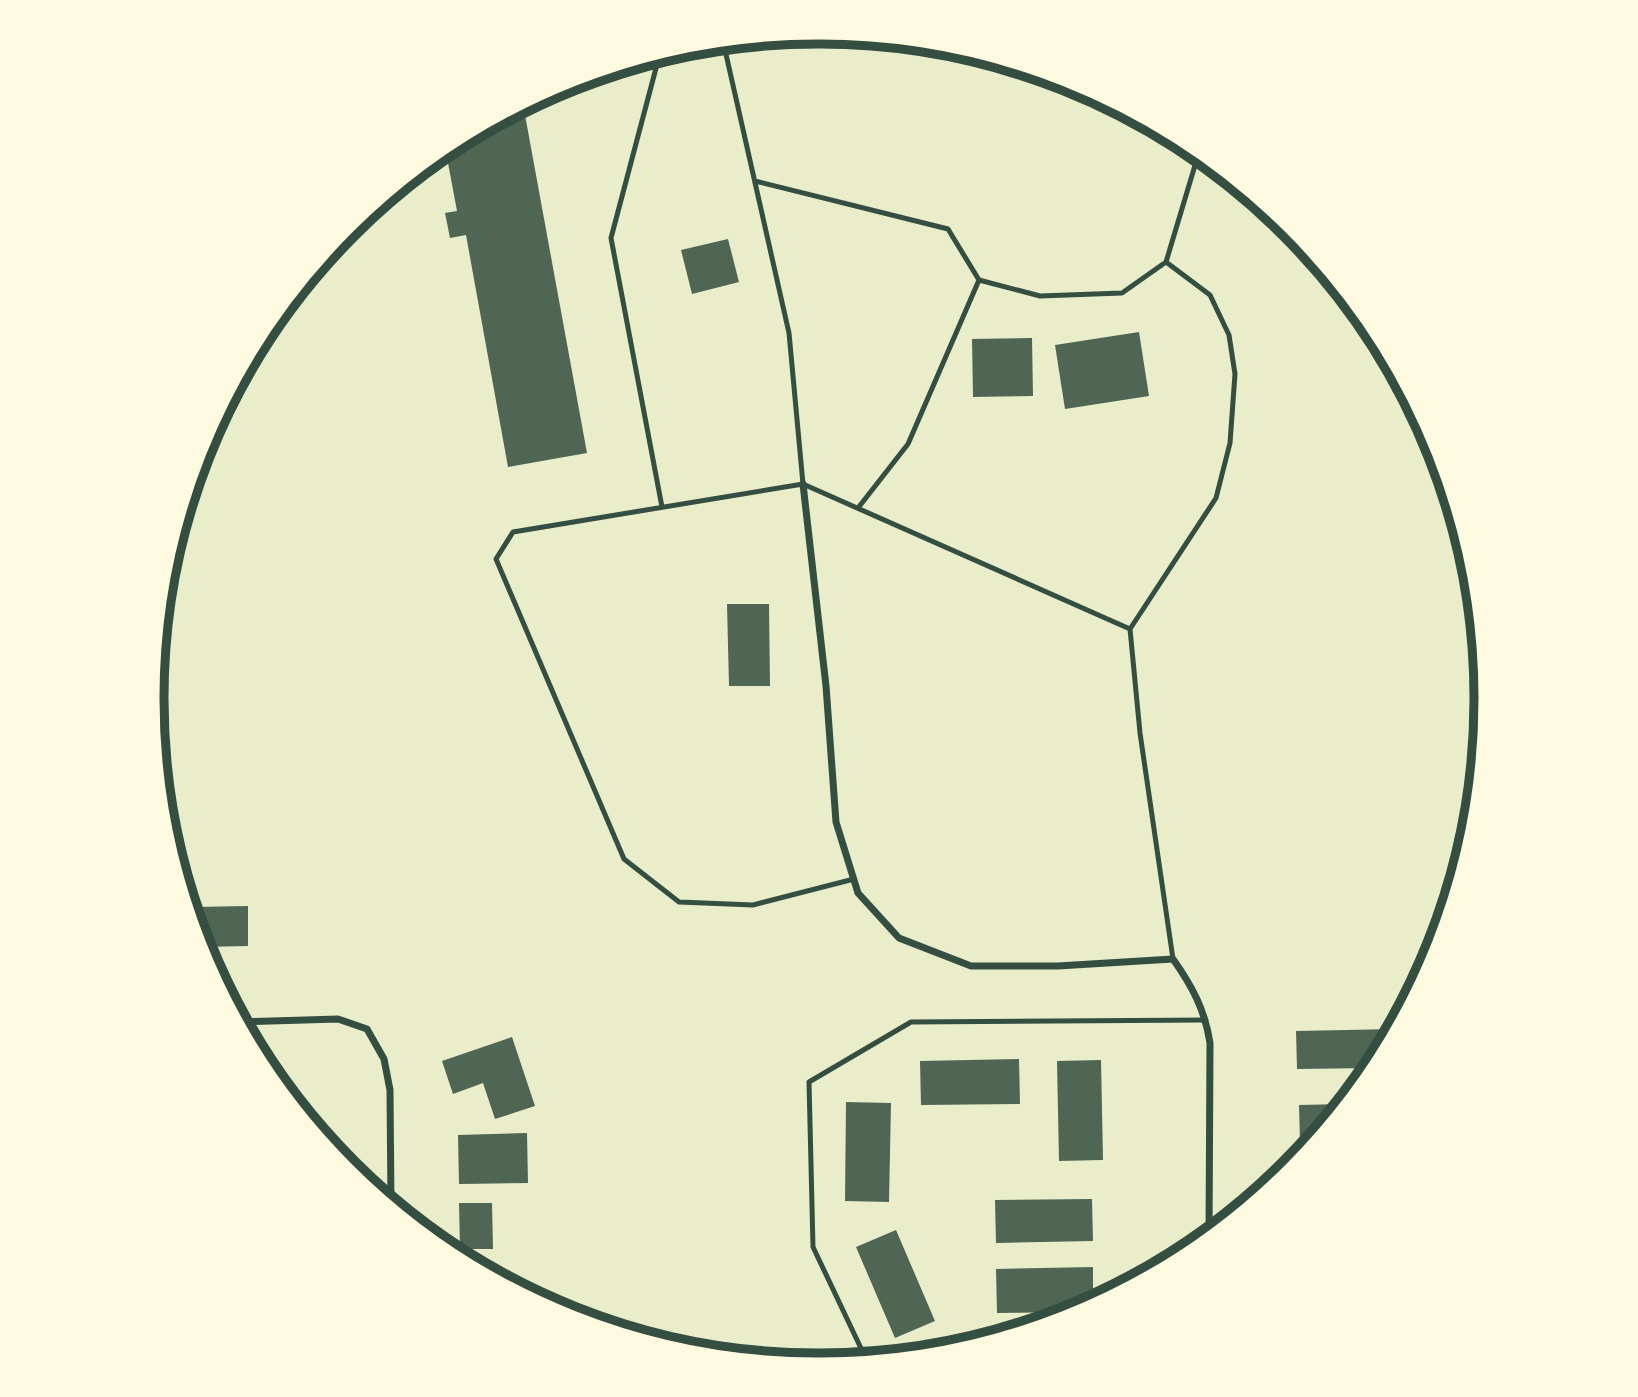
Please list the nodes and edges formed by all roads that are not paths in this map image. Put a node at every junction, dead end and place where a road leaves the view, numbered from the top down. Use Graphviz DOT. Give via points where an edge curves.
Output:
graph roads {
  1 [pos="725,50"];
  2 [pos="657,64"];
  3 [pos="1196,163"];
  4 [pos="755,181"];
  5 [pos="1166,262"];
  6 [pos="979,280"];
  7 [pos="803,484"];
  8 [pos="662,508"];
  9 [pos="858,509"];
  10 [pos="1130,629"];
  11 [pos="854,879"];
  12 [pos="1173,959"];
  13 [pos="1206,1020"];
  14 [pos="250,1022"];
  15 [pos="391,1194"];
  16 [pos="1209,1224"];
  17 [pos="863,1352"];
  1 -- 4 [label="lane"];
  2 -- 8 [label="lane" via="611,238"];
  3 -- 5 [label="lane"];
  4 -- 6 [label="lane" via="948,229"];
  4 -- 7 [label="lane" via="789,333"];
  5 -- 6 [label="lane" via="1122,293 1040,296"];
  5 -- 10 [label="lane" via="1210,295 1229,335 1235,374 1230,443 1216,498"];
  6 -- 9 [label="lane" via="908,444"];
  7 -- 8 [label="lane"];
  7 -- 9 [label="lane"];
  7 -- 11 [label="street" via="836,822"];
  8 -- 11 [label="lane" via="513,532 496,559 624,859 679,902 753,905"];
  9 -- 10 [label="lane"];
  10 -- 12 [label="lane" via="1140,733"];
  11 -- 12 [label="street" via="858,893 899,938 971,966"];
  12 -- 13 [label="street" via="1194,989"];
  13 -- 16 [label="street" via="1210,1043"];
  13 -- 17 [label="lane" via="911,1022 809,1082 813,1247"];
  14 -- 15 [label="street" via="338,1019 367,1029 384,1059 390,1090"];
}
